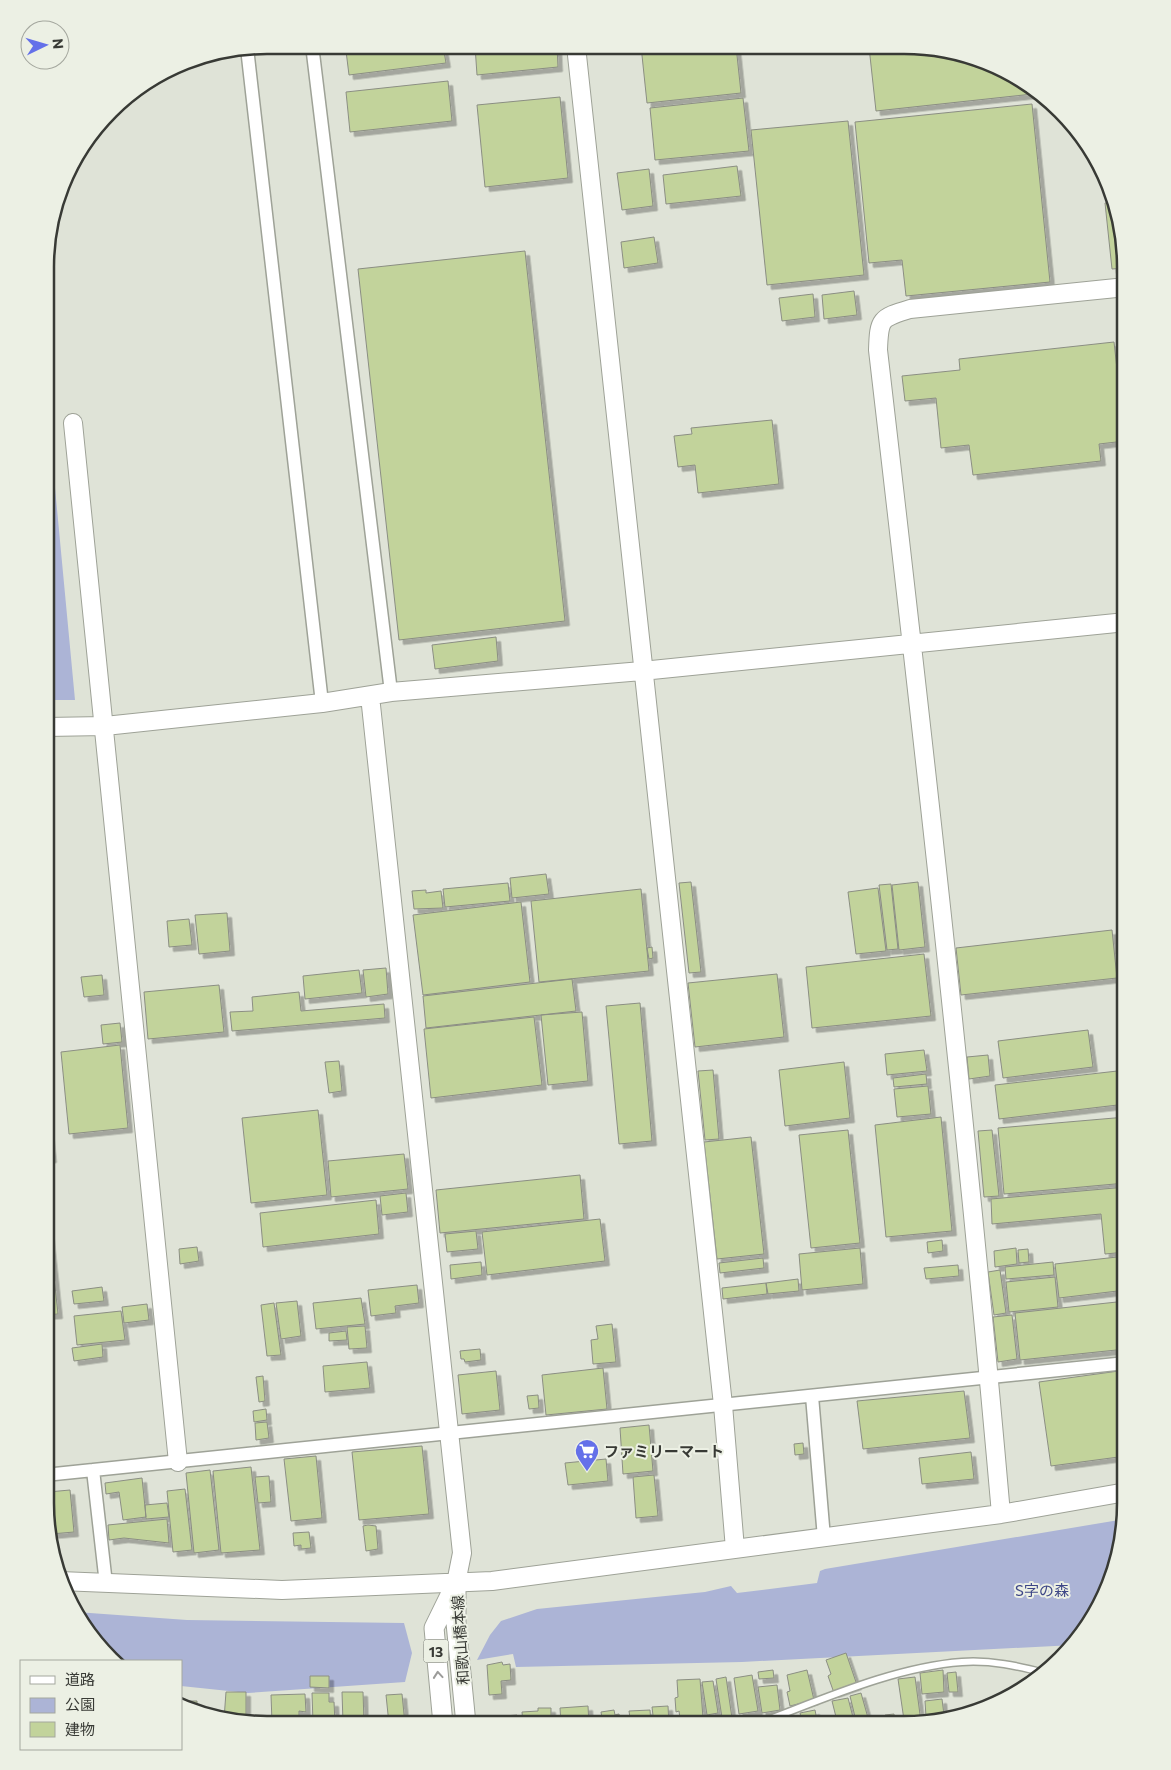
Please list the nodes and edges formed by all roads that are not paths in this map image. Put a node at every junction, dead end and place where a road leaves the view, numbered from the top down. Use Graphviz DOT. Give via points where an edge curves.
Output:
graph roads {
  1 [pos="313,54"];
  2 [pos="577,54"];
  3 [pos="249,55"];
  4 [pos="1117,288"];
  5 [pos="72,423"];
  6 [pos="1117,623"];
  7 [pos="912,642"];
  8 [pos="642,671"];
  9 [pos="391,692"];
  10 [pos="370,696"];
  11 [pos="322,703"];
  12 [pos="104,726"];
  13 [pos="54,727"];
  14 [pos="1117,1364"];
  15 [pos="989,1377"];
  16 [pos="812,1396"];
  17 [pos="722,1405"];
  18 [pos="449,1434"];
  19 [pos="178,1462"];
  20 [pos="93,1470"];
  21 [pos="54,1474"];
  22 [pos="1117,1494"];
  23 [pos="1001,1514"];
  24 [pos="824,1538"];
  25 [pos="735,1549"];
  26 [pos="69,1582"];
  27 [pos="456,1582"];
  28 [pos="106,1584"];
  29 [pos="1036,1671"];
  30 [pos="441,1716"];
  31 [pos="465,1716"];
  32 [pos="779,1716"];
  1 -- 9 [label="street"];
  2 -- 8 [label="street"];
  3 -- 11 [label="street"];
  4 -- 7 [label="street" via="910,309 888,315 879,326 878,350"];
  5 -- 12 [label="street"];
  6 -- 7 [label="street"];
  7 -- 8 [label="street"];
  7 -- 15 [label="street"];
  8 -- 9 [label="street"];
  8 -- 17 [label="street"];
  9 -- 10 [label="street"];
  10 -- 11 [label="street"];
  10 -- 18 [label="street"];
  11 -- 12 [label="street"];
  12 -- 13 [label="street"];
  12 -- 19 [label="street"];
  14 -- 15 [label="street"];
  15 -- 16 [label="street"];
  15 -- 23 [label="street"];
  16 -- 17 [label="street"];
  16 -- 24 [label="street"];
  17 -- 18 [label="street"];
  17 -- 25 [label="street"];
  18 -- 19 [label="street"];
  18 -- 27 [label="street" via="462,1553"];
  19 -- 20 [label="street"];
  20 -- 21 [label="street"];
  20 -- 28 [label="street"];
  22 -- 23 [label="street"];
  23 -- 24 [label="street"];
  24 -- 25 [label="street"];
  25 -- 27 [label="street" via="492,1581"];
  26 -- 28 [label="street"];
  27 -- 28 [label="street" via="282,1590"];
  30 -- 27 [label="main road, 和歌山橋本線 / 13, one-way" via="434,1628"];
  27 -- 31 [label="main road, 和歌山橋本線 / 13" via="456,1623"];
  29 -- 32 [label="lane" via="1011,1664 964,1662 937,1665 875,1681"];
}
